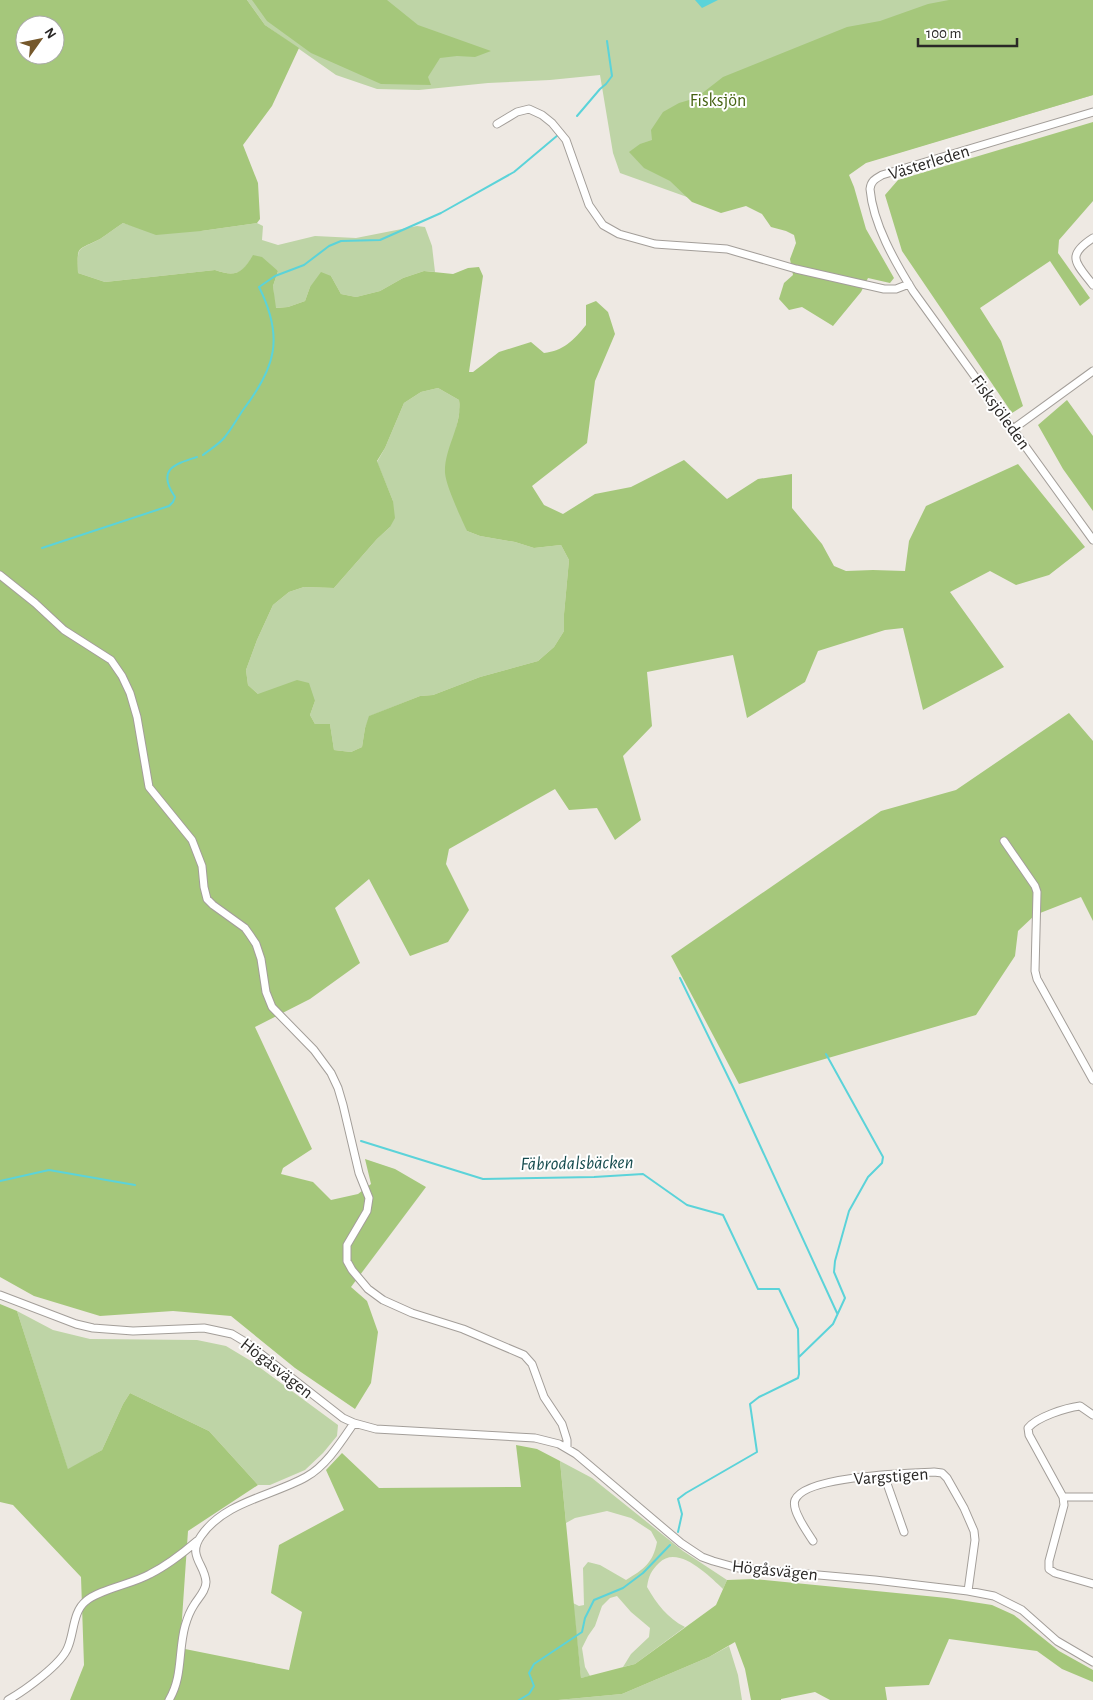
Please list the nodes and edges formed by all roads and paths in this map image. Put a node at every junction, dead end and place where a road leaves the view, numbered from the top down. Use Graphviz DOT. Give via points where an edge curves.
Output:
graph roads {
  1 [pos="1093,112"];
  2 [pos="497,124"];
  3 [pos="1093,238"];
  4 [pos="909,284"];
  5 [pos="1093,285"];
  6 [pos="1093,371"];
  7 [pos="1013,429"];
  8 [pos="1093,540"];
  9 [pos="0,575"];
  10 [pos="1004,841"];
  11 [pos="1093,1080"];
  12 [pos="0,1295"];
  13 [pos="1093,1415"];
  14 [pos="354,1423"];
  15 [pos="567,1448"];
  16 [pos="884,1475"];
  17 [pos="1063,1497"];
  18 [pos="1093,1497"];
  19 [pos="904,1532"];
  20 [pos="197,1541"];
  21 [pos="813,1542"];
  22 [pos="1093,1584"];
  23 [pos="968,1591"];
  24 [pos="1093,1662"];
  25 [pos="8,1700"];
  26 [pos="169,1700"];
  1 -- 4 [label="street, Västerleden" via="875,179 870,184 870,194 881,229"];
  2 -- 4 [label="street" via="529,109 552,123 566,140 589,205 603,225 619,234 655,244 727,249 884,289"];
  3 -- 5 [label="street" via="1080,246 1075,257"];
  4 -- 7 [label="street, Fisksjöleden"];
  6 -- 7 [label="street"];
  7 -- 8 [label="street, Fisksjöleden"];
  9 -- 15 [label="street" via="64,630 111,660 122,676 137,717 149,787 195,845 207,899 250,935 261,958 266,992 272,1007 314,1050 331,1073 369,1198 368,1211 347,1245 347,1261 352,1270 383,1300 524,1355 532,1364 544,1397 562,1424"];
  10 -- 11 [label="street" via="1037,892 1037,979"];
  12 -- 14 [label="street, Högåsvägen" via="93,1328 133,1331 204,1328 232,1334"];
  13 -- 17 [label="street" via="1080,1406 1050,1415 1028,1428"];
  14 -- 15 [label="street, Högåsvägen" via="376,1429 535,1438"];
  14 -- 20 [label="street" via="315,1471 225,1513"];
  15 -- 23 [label="street, Högåsvägen" via="681,1543 713,1561 738,1568"];
  16 -- 19 [label="street"];
  16 -- 21 [label="street, Vargstigen" via="821,1484 799,1494 794,1505"];
  16 -- 23 [label="street, Vargstigen" via="934,1472 947,1478 974,1531"];
  17 -- 18 [label="street"];
  17 -- 22 [label="street" via="1049,1569"];
  20 -- 25 [label="street" via="150,1575 86,1601 77,1615 63,1656"];
  20 -- 26 [label="street" via="195,1554 206,1586 185,1628 178,1682"];
  23 -- 24 [label="street, Högåsvägen" via="1013,1604 1069,1649"];
}
